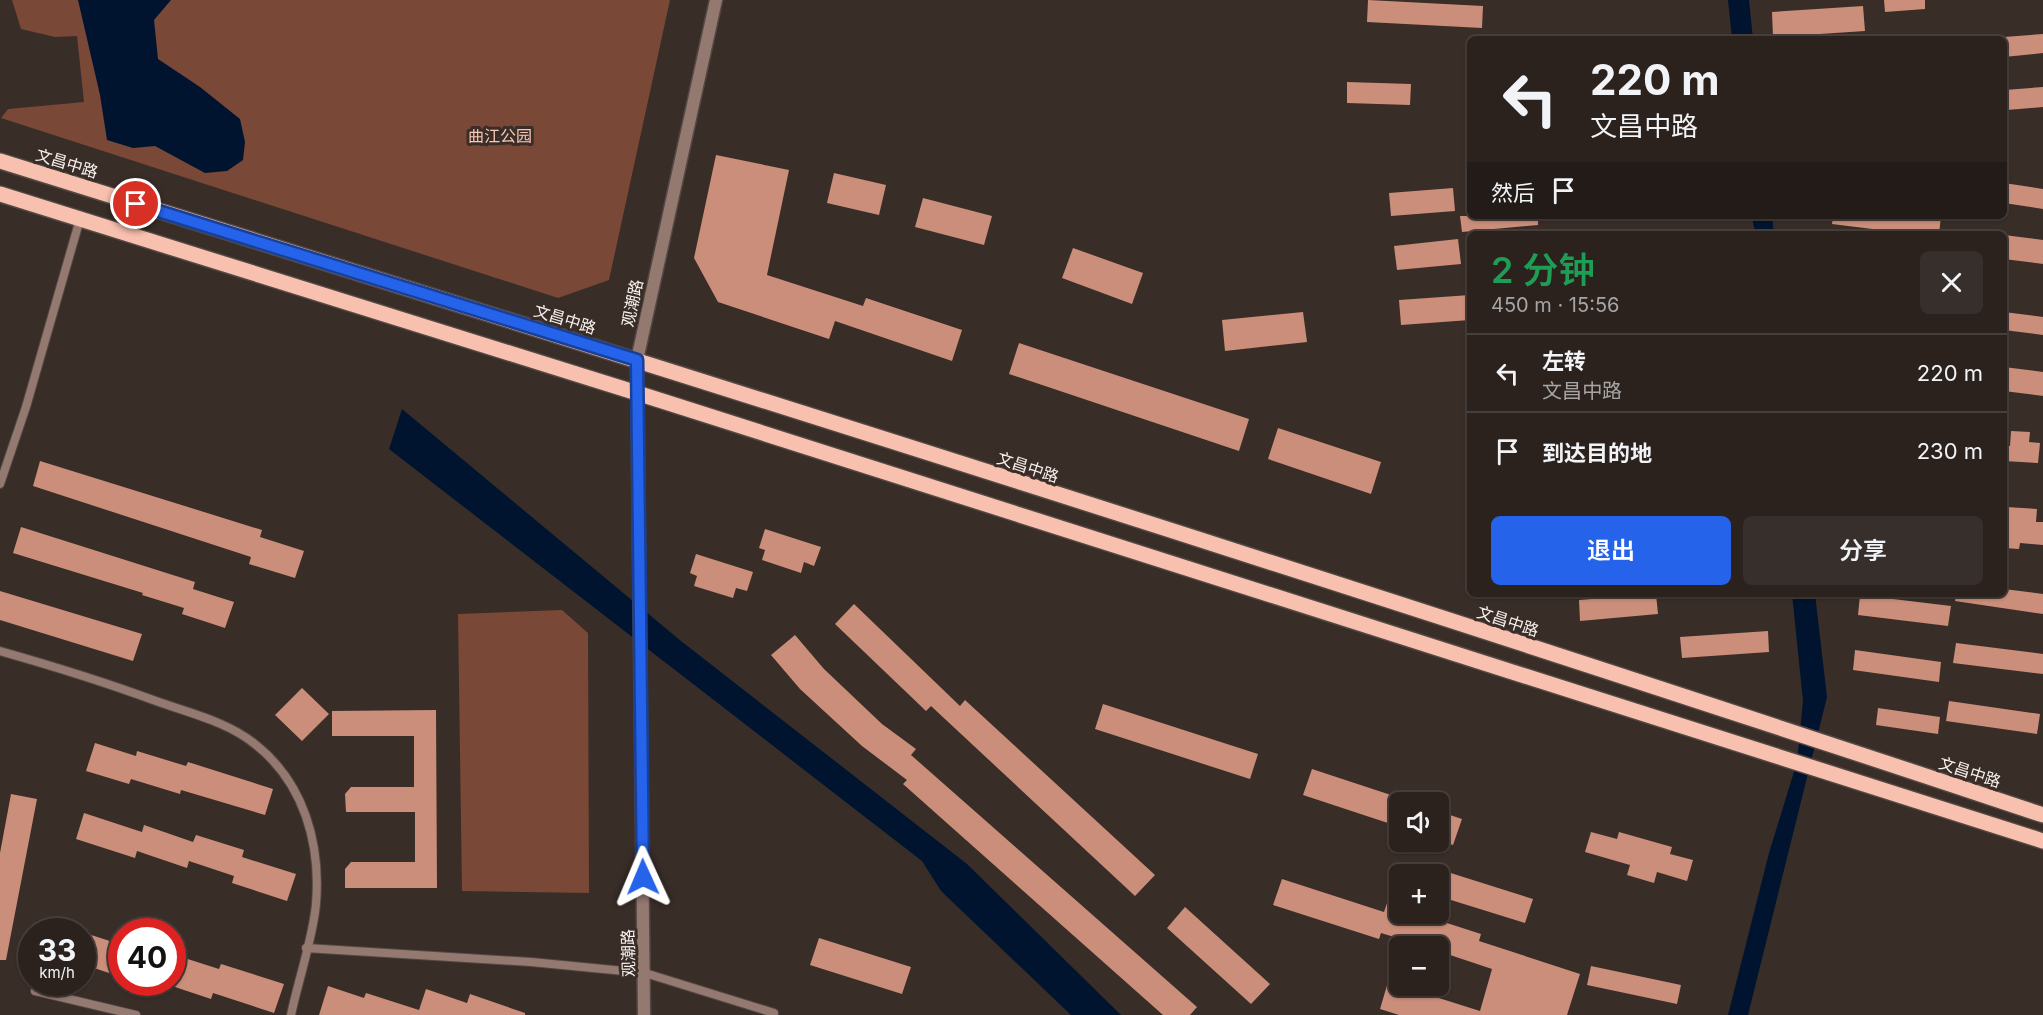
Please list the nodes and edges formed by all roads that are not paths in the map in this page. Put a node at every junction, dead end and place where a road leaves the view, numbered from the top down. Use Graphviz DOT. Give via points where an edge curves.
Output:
graph roads {
  1 [pos="716,0"];
  2 [pos="0,161"];
  3 [pos="0,194"];
  4 [pos="80,219"];
  5 [pos="637,360"];
  6 [pos="637,393"];
  7 [pos="0,484"];
  8 [pos="0,651"];
  9 [pos="2043,815"];
  10 [pos="2043,841"];
  11 [pos="306,948"];
  12 [pos="645,973"];
  13 [pos="56,996"];
  14 [pos="774,1013"];
  15 [pos="136,1015"];
  16 [pos="291,1015"];
  17 [pos="644,1015"];
  1 -- 5 [label="street, 观潮路"];
  2 -- 5 [label="main road, 文昌中路"];
  3 -- 4 [label="main road"];
  4 -- 6 [label="main road"];
  4 -- 7 [label="lane"];
  5 -- 6 [label="street, 观潮路"];
  5 -- 9 [label="main road, 文昌中路"];
  6 -- 10 [label="main road"];
  6 -- 12 [label="street, 观潮路"];
  8 -- 11 [label="lane" via="96,679 219,724 256,744 291,781 308,816 316,904"];
  11 -- 12 [label="lane"];
  11 -- 16 [label="lane"];
  12 -- 14 [label="lane"];
  12 -- 17 [label="street, 观潮路"];
  13 -- 15 [label="lane"];
}
